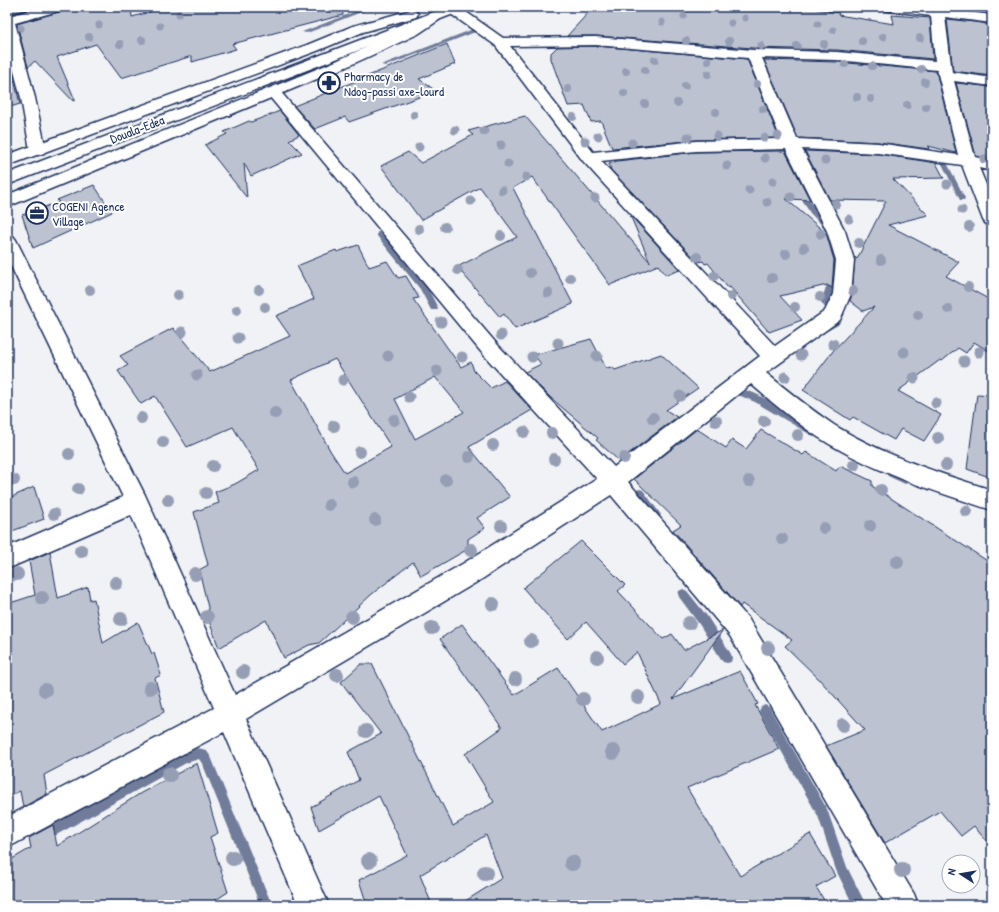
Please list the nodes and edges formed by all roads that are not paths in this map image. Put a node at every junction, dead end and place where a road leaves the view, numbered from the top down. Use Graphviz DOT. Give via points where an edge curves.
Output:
graph roads {
  1 [pos="57,7"];
  2 [pos="890,7"];
  3 [pos="456,8"];
  4 [pos="937,9"];
  5 [pos="431,12"];
  6 [pos="411,14"];
  7 [pos="992,19"];
  8 [pos="7,20"];
  9 [pos="500,42"];
  10 [pos="753,54"];
  11 [pos="944,70"];
  12 [pos="992,82"];
  13 [pos="271,86"];
  14 [pos="791,144"];
  15 [pos="38,150"];
  16 [pos="589,157"];
  17 [pos="7,161"];
  18 [pos="968,161"];
  19 [pos="992,166"];
  20 [pos="7,180"];
  21 [pos="7,200"];
  22 [pos="992,220"];
  23 [pos="7,240"];
  24 [pos="773,356"];
  25 [pos="751,373"];
  26 [pos="613,481"];
  27 [pos="992,500"];
  28 [pos="137,502"];
  29 [pos="7,558"];
  30 [pos="231,713"];
  31 [pos="7,833"];
  32 [pos="314,905"];
  33 [pos="903,905"];
  1 -- 8 [label="main road"];
  2 -- 4 [label="main road"];
  3 -- 5 [label="main road, Douala-Edea"];
  3 -- 9 [label="main road"];
  4 -- 7 [label="main road"];
  4 -- 11 [label="main road"];
  5 -- 6 [label="main road, Douala-Edea"];
  5 -- 13 [label="main road" via="413,31"];
  6 -- 13 [label="main road, Douala-Edea" via="318,54"];
  6 -- 15 [label="main road" via="358,29"];
  8 -- 15 [label="main road" via="28,98"];
  9 -- 10 [label="main road" via="596,41"];
  9 -- 16 [label="main road"];
  10 -- 11 [label="main road" via="837,56"];
  10 -- 14 [label="main road"];
  11 -- 12 [label="main road"];
  11 -- 18 [label="main road"];
  13 -- 20 [label="main road, Douala-Edea"];
  13 -- 21 [label="main road" via="166,134"];
  13 -- 26 [label="main road" via="490,348"];
  14 -- 16 [label="main road" via="696,146"];
  14 -- 18 [label="main road" via="878,148"];
  14 -- 24 [label="main road" via="836,231 845,260 842,294 833,315"];
  15 -- 17 [label="main road"];
  16 -- 24 [label="main road"];
  18 -- 19 [label="main road"];
  18 -- 22 [label="main road"];
  23 -- 28 [label="main road"];
  24 -- 25 [label="main road"];
  25 -- 26 [label="main road"];
  25 -- 27 [label="main road" via="807,418 863,452 936,483"];
  26 -- 30 [label="main road" via="473,571"];
  26 -- 33 [label="main road" via="739,627"];
  28 -- 29 [label="main road"];
  28 -- 30 [label="main road"];
  30 -- 31 [label="main road"];
  30 -- 32 [label="main road"];
}
